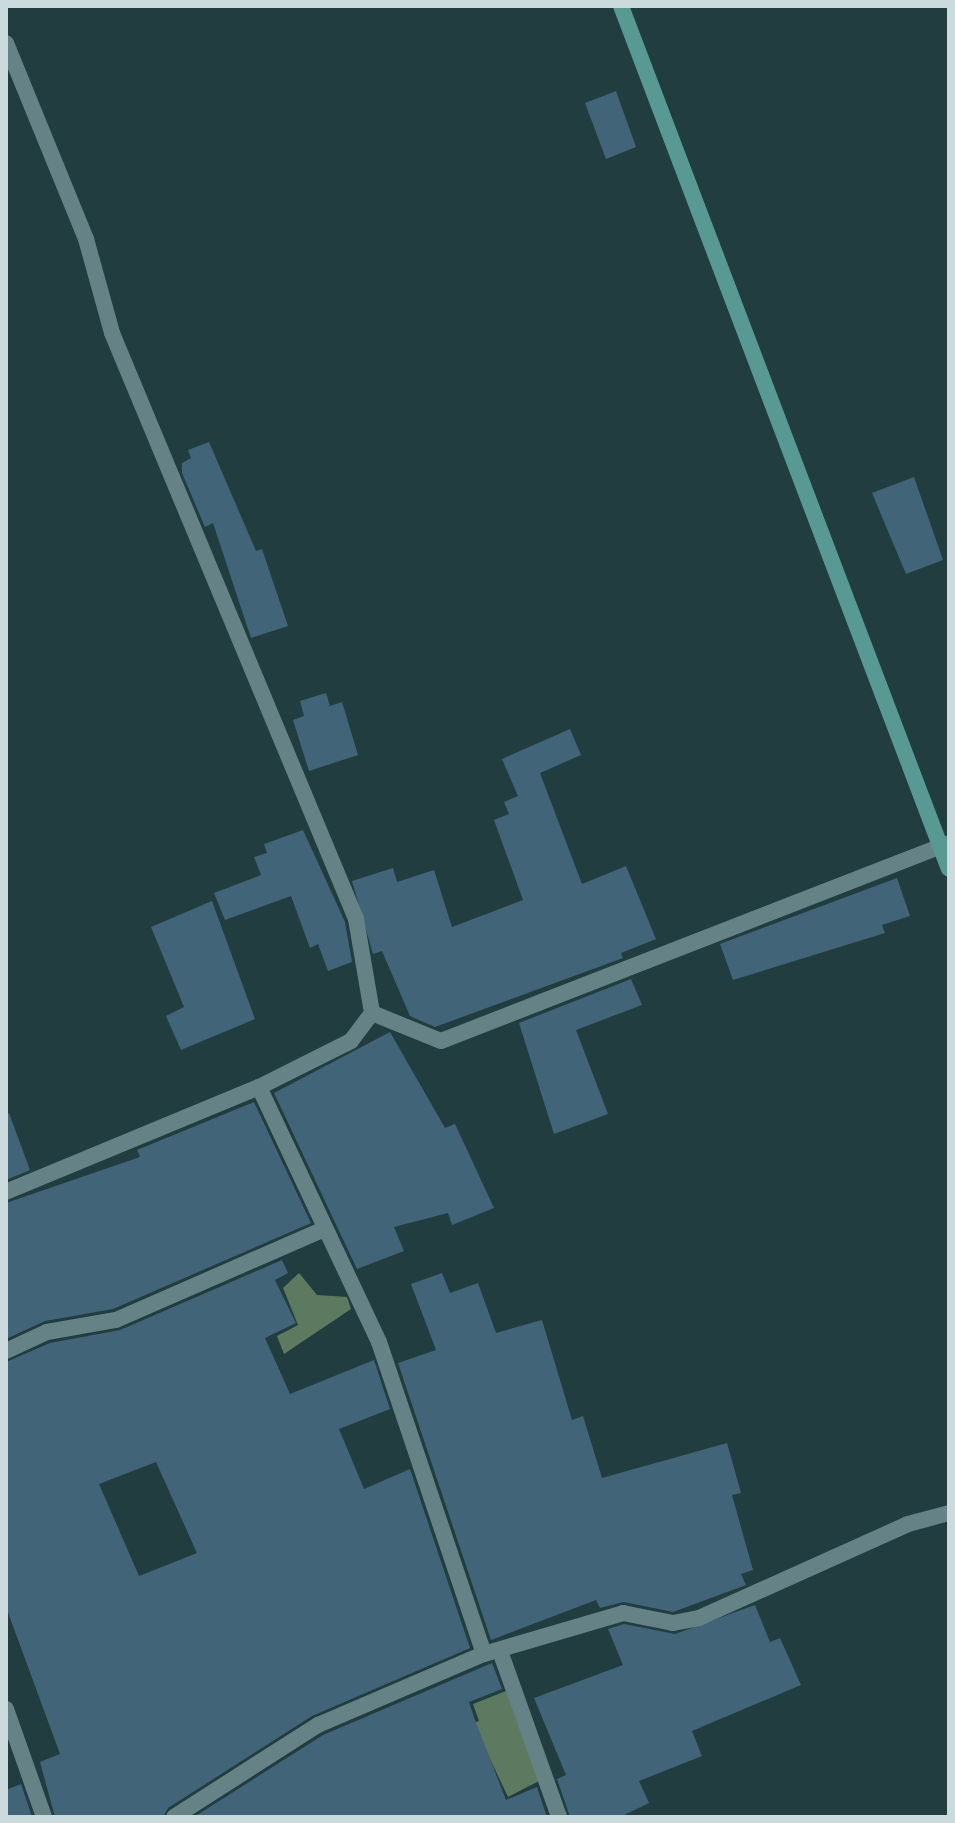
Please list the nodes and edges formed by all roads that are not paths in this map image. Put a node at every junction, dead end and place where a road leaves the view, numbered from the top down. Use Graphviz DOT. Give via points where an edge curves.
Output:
graph roads {
  1 [pos="621,6"];
  2 [pos="6,43"];
  3 [pos="944,844"];
  4 [pos="949,869"];
  5 [pos="372,1013"];
  6 [pos="259,1087"];
  7 [pos="6,1192"];
  8 [pos="324,1229"];
  9 [pos="6,1351"];
  10 [pos="949,1513"];
  11 [pos="492,1653"];
  12 [pos="6,1709"];
  13 [pos="44,1817"];
  14 [pos="174,1817"];
  15 [pos="559,1817"];
  1 -- 3 [label="street"];
  2 -- 5 [label="street" via="86,239 112,333 356,919"];
  3 -- 4 [label="street"];
  3 -- 5 [label="street" via="441,1041"];
  5 -- 6 [label="street" via="351,1041"];
  6 -- 7 [label="street"];
  6 -- 8 [label="street"];
  8 -- 9 [label="street" via="116,1320 47,1332"];
  8 -- 11 [label="street" via="379,1342"];
  10 -- 11 [label="street" via="908,1524 699,1618 673,1623 623,1613"];
  11 -- 14 [label="street" via="318,1725"];
  11 -- 15 [label="street"];
  12 -- 13 [label="street"];
}
